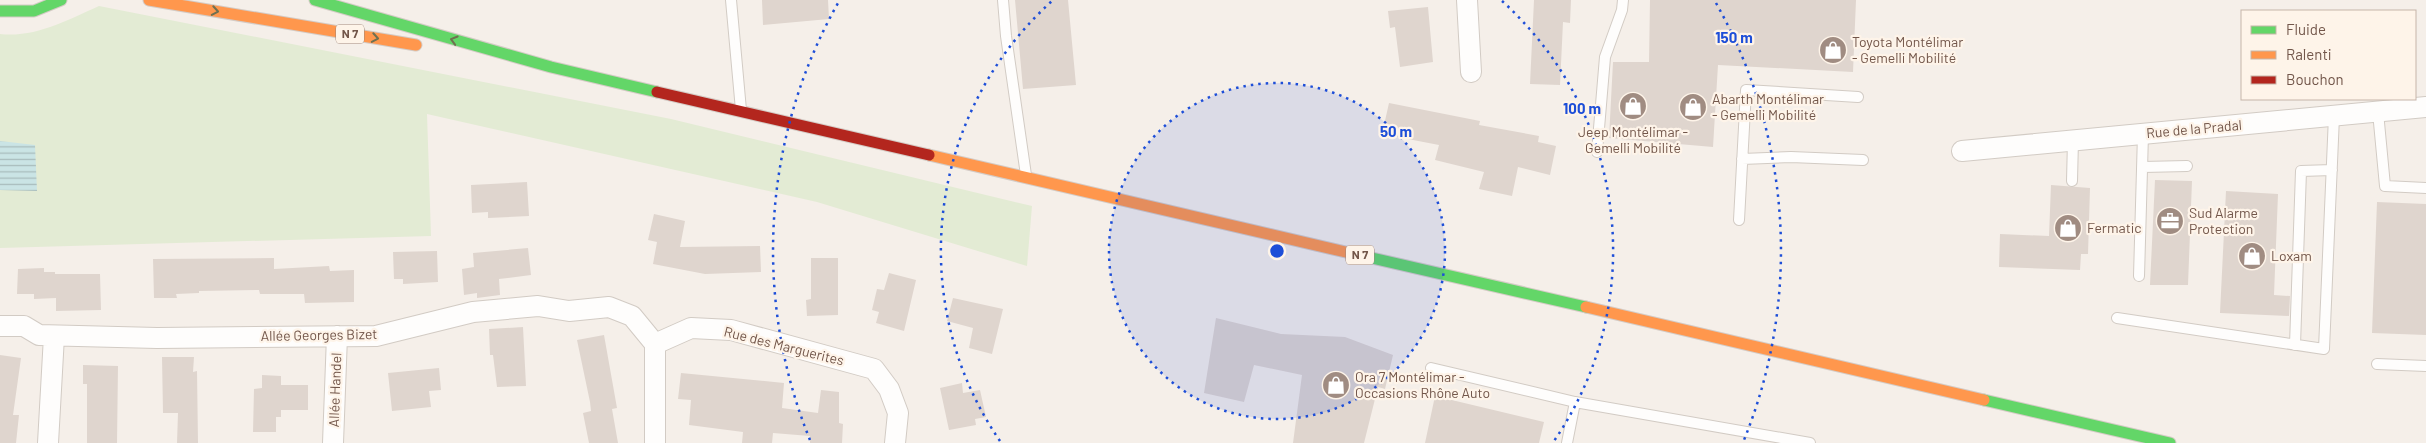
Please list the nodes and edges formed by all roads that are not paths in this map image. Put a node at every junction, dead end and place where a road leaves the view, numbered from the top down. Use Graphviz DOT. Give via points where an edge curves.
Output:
graph roads {
  1 [pos="61,0"];
  2 [pos="150,0"];
  3 [pos="315,0"];
  4 [pos="731,0"];
  5 [pos="1003,0"];
  6 [pos="1468,0"];
  7 [pos="1623,0"];
  8 [pos="0,11"];
  9 [pos="424,46"];
  10 [pos="443,49"];
  11 [pos="551,67"];
  12 [pos="1472,72"];
  13 [pos="1858,96"];
  14 [pos="2426,107"];
  15 [pos="741,111"];
  16 [pos="2378,112"];
  17 [pos="2334,116"];
  18 [pos="2142,134"];
  19 [pos="2073,140"];
  20 [pos="1962,151"];
  21 [pos="1597,152"];
  22 [pos="1742,158"];
  23 [pos="1863,160"];
  24 [pos="2143,166"];
  25 [pos="2187,166"];
  26 [pos="2332,170"];
  27 [pos="1027,178"];
  28 [pos="2072,181"];
  29 [pos="2426,188"];
  30 [pos="1739,220"];
  31 [pos="2139,276"];
  32 [pos="2117,318"];
  33 [pos="0,326"];
  34 [pos="54,336"];
  35 [pos="337,336"];
  36 [pos="656,344"];
  37 [pos="2295,345"];
  38 [pos="2377,364"];
  39 [pos="2426,366"];
  40 [pos="1431,368"];
  41 [pos="1575,402"];
  42 [pos="48,443"];
  43 [pos="334,443"];
  44 [pos="655,443"];
  45 [pos="895,443"];
  46 [pos="1567,443"];
  47 [pos="1810,443"];
  48 [pos="2170,443"];
  1 -- 8 [label="main road" via="34,11"];
  2 -- 9 [label="main road, N 7, one-way"];
  11 -- 3 [label="main road, N 7, one-way"];
  4 -- 15 [label="lane"];
  5 -- 27 [label="lane"];
  6 -- 12 [label="street"];
  7 -- 21 [label="lane" via="1605,57"];
  10 -- 11 [label="main road, N 7"];
  11 -- 15 [label="main road, N 7"];
  13 -- 22 [label="lane" via="1746,90"];
  14 -- 16 [label="street, Rue de la Pradal"];
  15 -- 27 [label="main road, N 7"];
  16 -- 17 [label="street, Rue de la Pradal"];
  16 -- 29 [label="lane" via="2385,186"];
  17 -- 18 [label="street, Rue de la Pradal"];
  17 -- 26 [label="lane"];
  18 -- 19 [label="street, Rue de la Pradal"];
  18 -- 24 [label="lane"];
  19 -- 20 [label="street, Rue de la Pradal"];
  19 -- 28 [label="lane"];
  22 -- 23 [label="lane"];
  22 -- 30 [label="lane"];
  24 -- 25 [label="lane"];
  24 -- 31 [label="lane"];
  26 -- 37 [label="lane" via="2301,171"];
  26 -- 37 [label="lane" via="2324,349"];
  27 -- 48 [label="main road, N 7"];
  32 -- 37 [label="lane"];
  33 -- 34 [label="street, Allée Georges Bizet" via="24,326 39,335"];
  34 -- 35 [label="street, Allée Georges Bizet"];
  34 -- 42 [label="street"];
  35 -- 36 [label="street, Allée Georges Bizet" via="376,336 473,312 538,306 569,311 609,307 632,316"];
  35 -- 43 [label="street, Allée Handel"];
  36 -- 44 [label="street"];
  36 -- 45 [label="street, Rue des Marguerites" via="690,328 731,330 874,369 889,389 898,413"];
  38 -- 39 [label="lane"];
  40 -- 41 [label="lane"];
  41 -- 46 [label="lane"];
  41 -- 47 [label="lane"];
}
